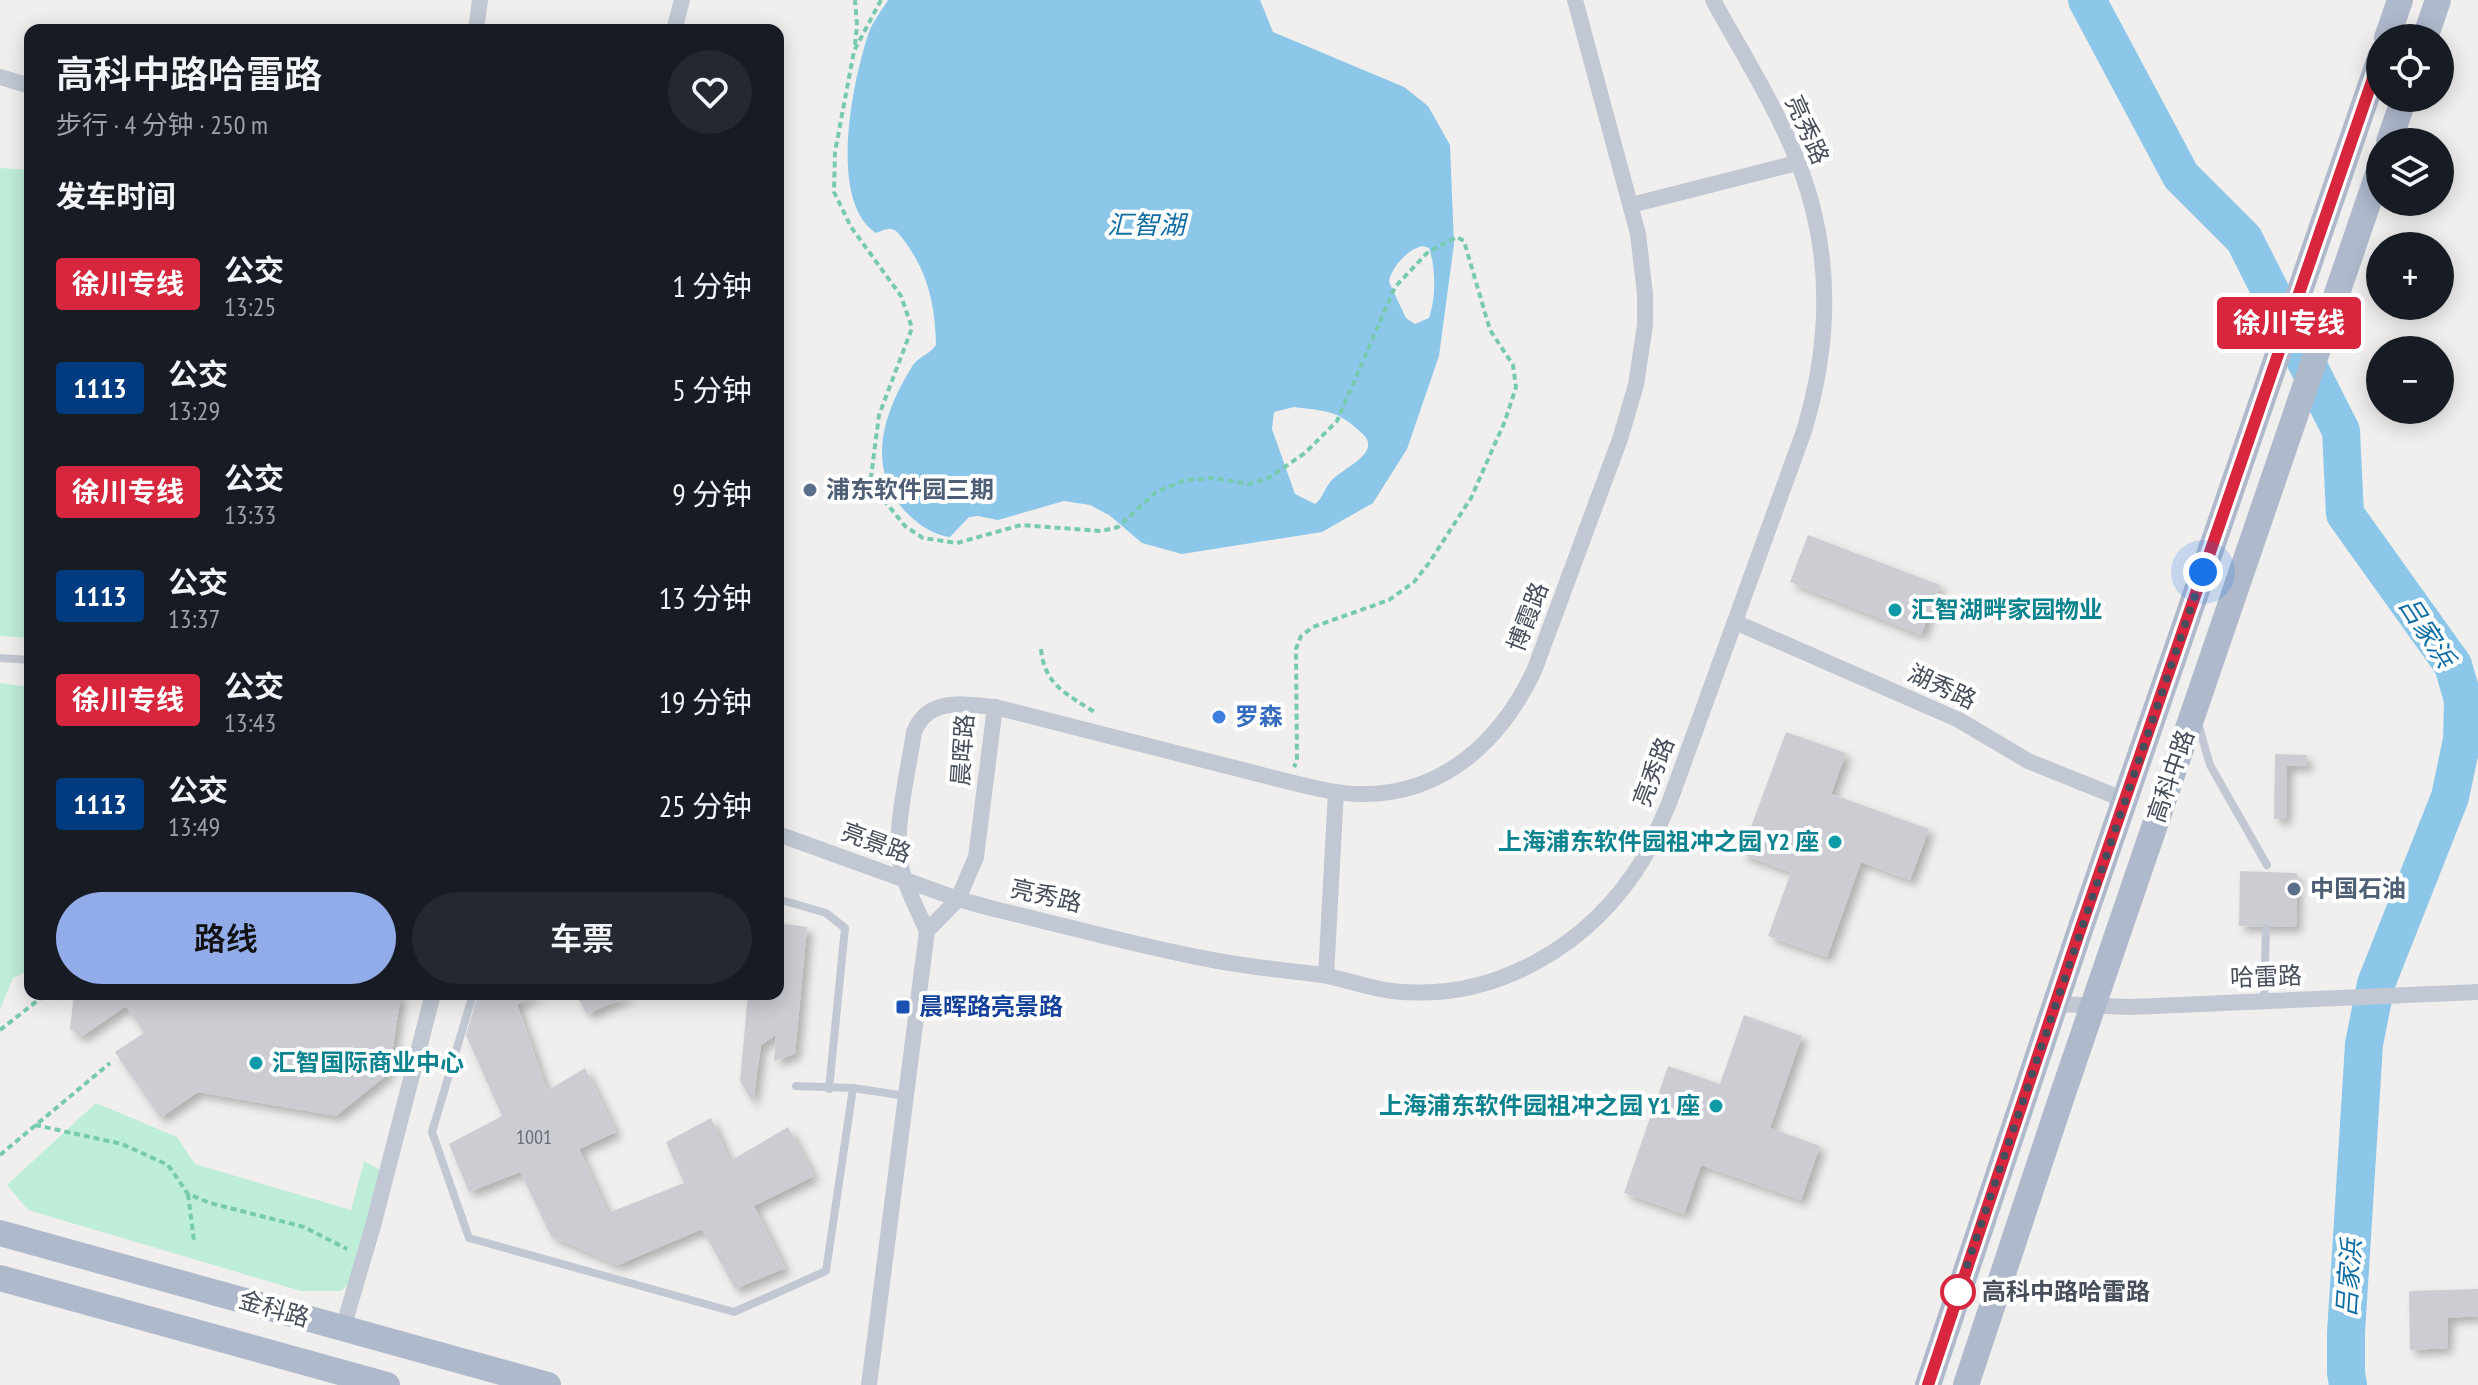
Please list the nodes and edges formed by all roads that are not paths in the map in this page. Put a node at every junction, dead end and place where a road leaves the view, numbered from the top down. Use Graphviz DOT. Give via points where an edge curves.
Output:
graph roads {
  1 [pos="480,0"];
  2 [pos="682,0"];
  3 [pos="1575,0"];
  4 [pos="1713,0"];
  5 [pos="2400,0"];
  6 [pos="2438,0"];
  7 [pos="477,24"];
  8 [pos="676,24"];
  9 [pos="2392,24"];
  10 [pos="2430,24"];
  11 [pos="0,77"];
  12 [pos="24,84"];
  13 [pos="2366,99"];
  14 [pos="1797,163"];
  15 [pos="1631,205"];
  16 [pos="2366,209"];
  17 [pos="1735,622"];
  18 [pos="0,658"];
  19 [pos="24,660"];
  20 [pos="995,707"];
  21 [pos="2194,709"];
  22 [pos="1336,792"];
  23 [pos="2125,800"];
  24 [pos="784,836"];
  25 [pos="2267,865"];
  26 [pos="904,879"];
  27 [pos="958,899"];
  28 [pos="784,901"];
  29 [pos="2266,928"];
  30 [pos="927,931"];
  31 [pos="1326,975"];
  32 [pos="2478,992"];
  33 [pos="431,1000"];
  34 [pos="471,1000"];
  35 [pos="2264,1001"];
  36 [pos="2055,1004"];
  37 [pos="2092,1007"];
  38 [pos="796,1086"];
  39 [pos="853,1088"];
  40 [pos="829,1089"];
  41 [pos="906,1096"];
  42 [pos="0,1233"];
  43 [pos="0,1278"];
  44 [pos="343,1328"];
  45 [pos="383,1384"];
  46 [pos="548,1385"];
  47 [pos="869,1385"];
  48 [pos="1928,1385"];
  49 [pos="1966,1385"];
  1 -- 7 [label="street"];
  2 -- 8 [label="street"];
  3 -- 15 [label="street, 博霞路"];
  4 -- 14 [label="street, 亮秀路"];
  5 -- 9 [label="main road"];
  6 -- 10 [label="main road"];
  11 -- 12 [label="street"];
  13 -- 23 [label="main road, 高科中路"];
  14 -- 15 [label="street"];
  14 -- 17 [label="street, 亮秀路" via="1821,251 1825,325 1820,368 1804,431"];
  15 -- 22 [label="street, 博霞路" via="1645,294 1643,354 1601,491 1522,695 1488,742 1445,773 1395,791"];
  16 -- 21 [label="main road, 高科中路"];
  17 -- 23 [label="street, 湖秀路" via="1938,710 2028,761"];
  17 -- 31 [label="street, 亮秀路" via="1645,855 1588,928 1548,957 1475,986 1391,991"];
  18 -- 19 [label="lane"];
  20 -- 22 [label="street, 博霞路"];
  20 -- 26 [label="street, 晨晖路" via="953,704 919,718 899,840"];
  20 -- 27 [label="street, 晨晖路" via="976,857"];
  21 -- 25 [label="lane" via="2210,765"];
  21 -- 37 [label="main road, 高科中路"];
  22 -- 31 [label="street"];
  23 -- 36 [label="main road, 高科中路"];
  24 -- 26 [label="street, 亮景路"];
  26 -- 27 [label="street, 亮景路"];
  26 -- 30 [label="street, 晨晖路"];
  27 -- 30 [label="street, 晨晖路"];
  27 -- 31 [label="street, 亮秀路" via="1217,961"];
  28 -- 40 [label="lane" via="826,913 845,928"];
  29 -- 35 [label="lane"];
  30 -- 41 [label="street"];
  32 -- 35 [label="street, 哈雷路"];
  33 -- 44 [label="street"];
  34 -- 39 [label="lane" via="432,1132 469,1238 734,1312 826,1271"];
  35 -- 37 [label="street, 哈雷路"];
  36 -- 37 [label="street, 哈雷路"];
  36 -- 48 [label="main road, 高科中路"];
  37 -- 49 [label="main road, 高科中路"];
  38 -- 40 [label="lane"];
  39 -- 40 [label="lane"];
  39 -- 41 [label="lane"];
  41 -- 47 [label="street"];
  42 -- 44 [label="main road, 金科路"];
  43 -- 45 [label="main road, 金科路"];
  44 -- 46 [label="main road, 金科路"];
}
